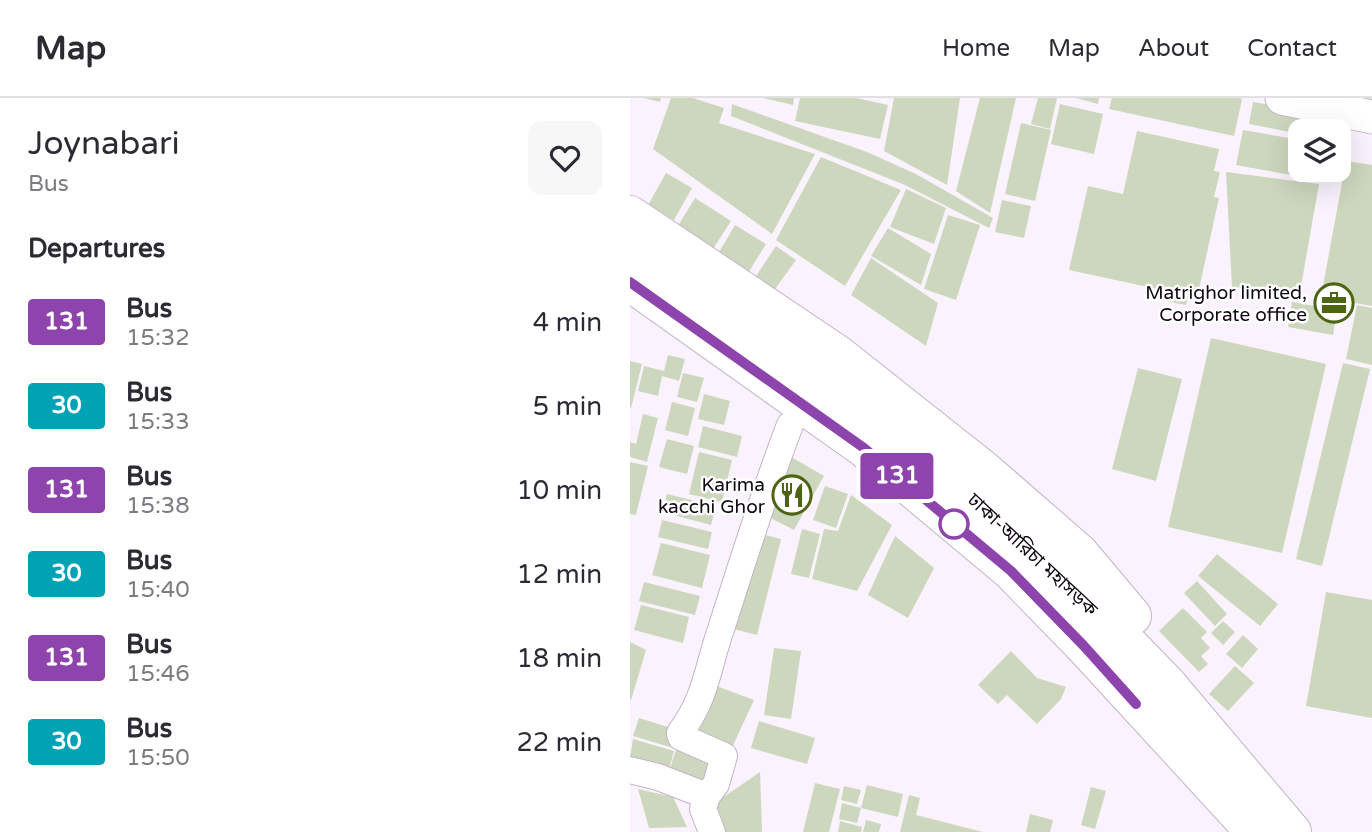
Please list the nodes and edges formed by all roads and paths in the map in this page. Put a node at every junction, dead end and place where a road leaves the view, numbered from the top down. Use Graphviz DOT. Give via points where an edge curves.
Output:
graph roads {
  1 [pos="1282,98"];
  2 [pos="1372,117"];
  3 [pos="630,215"];
  4 [pos="630,250"];
  5 [pos="630,282"];
  6 [pos="630,314"];
  7 [pos="790,425"];
  8 [pos="1151,693"];
  9 [pos="630,770"];
  10 [pos="707,812"];
  11 [pos="1255,832"];
  12 [pos="1292,832"];
  1 -- 2 [label="main road"];
  3 -- 8 [label="highway" via="836,354 986,472 1079,553 1139,624"];
  4 -- 8 [label="highway, ঢাকা-আরিচা মহাসড়ক" via="940,469 1091,606"];
  5 -- 8 [label="highway, ঢাকা-আরিচা মহাসড়ক" via="864,448 1011,571 1084,646"];
  6 -- 7 [label="highway"];
  7 -- 8 [label="highway" via="914,520 1078,668"];
  7 -- 10 [label="street" via="704,691 680,733 724,757"];
  8 -- 11 [label="highway"];
  8 -- 12 [label="highway, ঢাকা-আরিচা মহাসড়ক"];
  9 -- 10 [label="street" via="658,777"];
}
